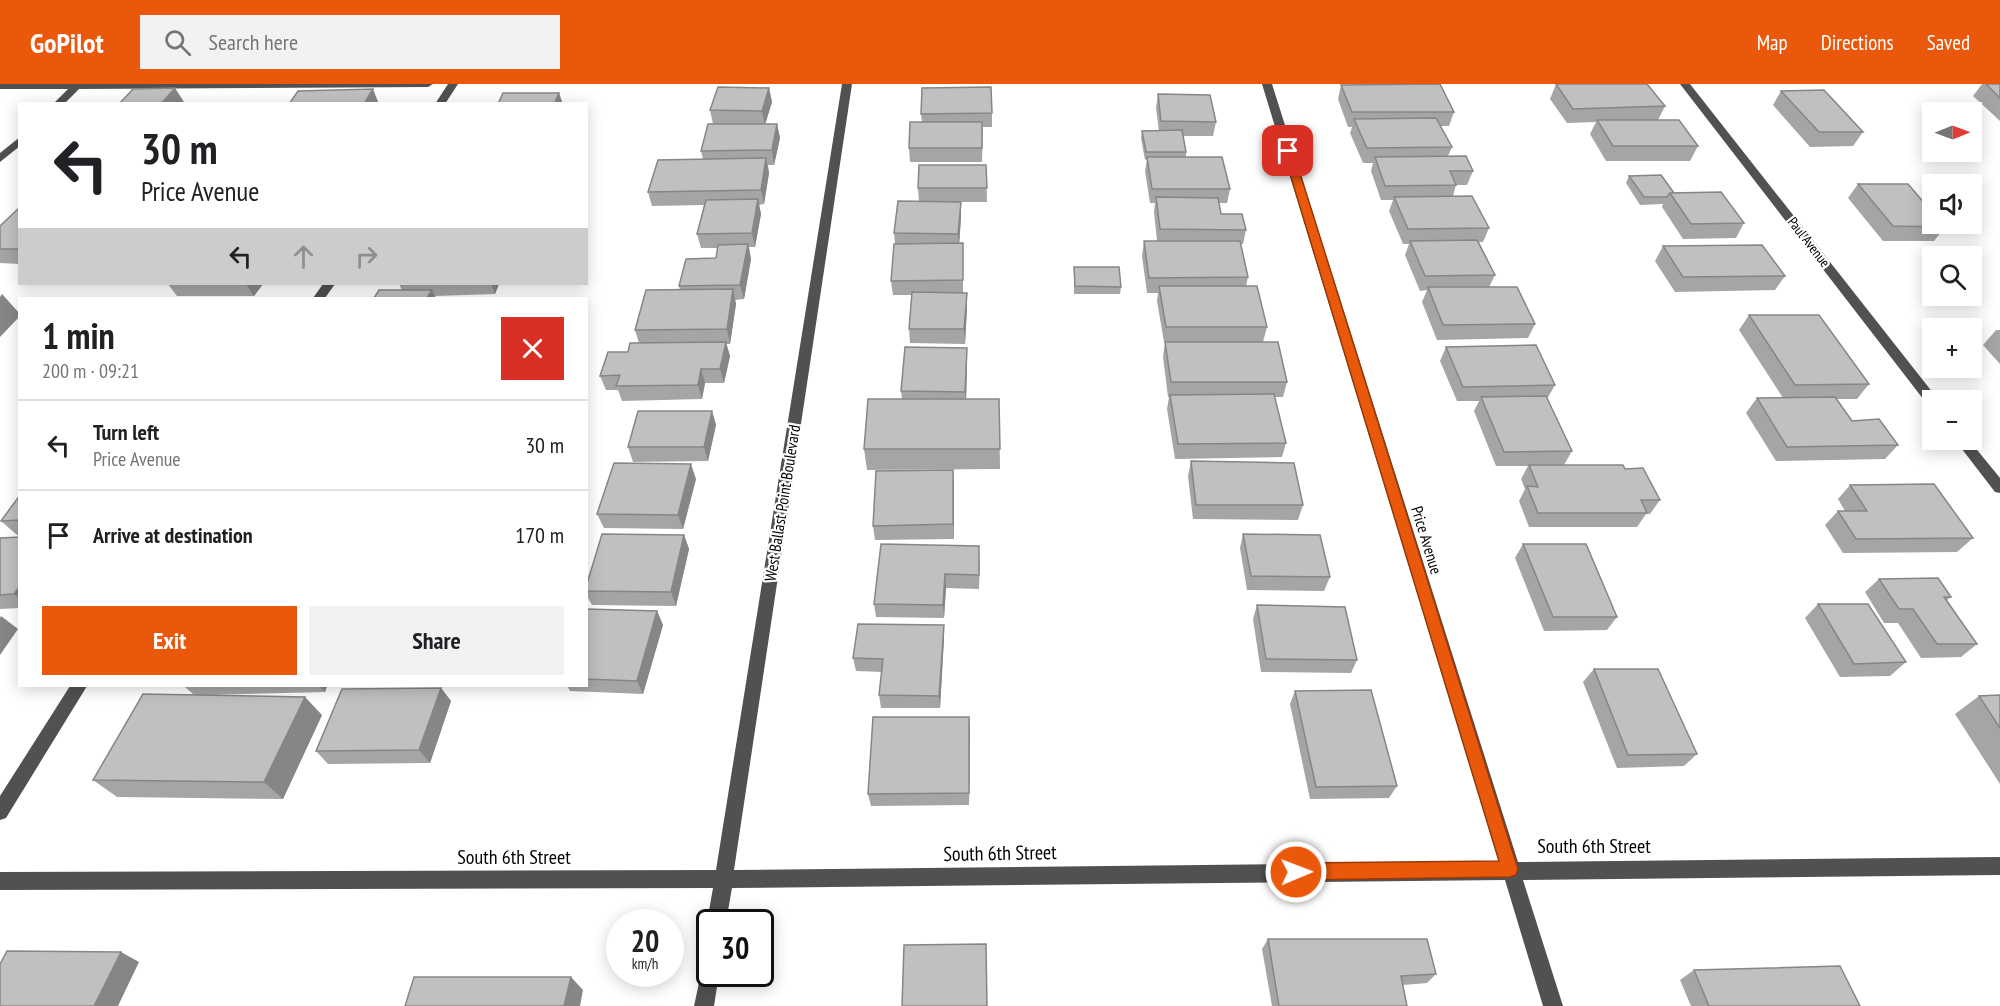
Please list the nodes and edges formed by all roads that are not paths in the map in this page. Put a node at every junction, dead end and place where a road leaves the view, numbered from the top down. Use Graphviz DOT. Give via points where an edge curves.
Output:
graph roads {
  1 [pos="428,84"];
  2 [pos="453,84"];
  3 [pos="847,84"];
  4 [pos="1267,84"];
  5 [pos="1685,84"];
  6 [pos="77,85"];
  7 [pos="0,86"];
  8 [pos="60,102"];
  9 [pos="441,102"];
  10 [pos="18,142"];
  11 [pos="0,159"];
  12 [pos="1923,390"];
  13 [pos="1970,450"];
  14 [pos="2000,488"];
  15 [pos="78,687"];
  16 [pos="0,812"];
  17 [pos="2000,866"];
  18 [pos="1510,869"];
  19 [pos="724,879"];
  20 [pos="0,881"];
  21 [pos="719,909"];
  22 [pos="707,987"];
  23 [pos="704,1006"];
  24 [pos="1552,1006"];
  1 -- 6 [label="street"];
  2 -- 9 [label="street"];
  3 -- 19 [label="street, West Ballast Point Boulevard"];
  4 -- 18 [label="street, Price Avenue"];
  5 -- 12 [label="street, Paul Avenue"];
  6 -- 7 [label="street"];
  6 -- 8 [label="street"];
  10 -- 11 [label="street"];
  13 -- 14 [label="street"];
  15 -- 16 [label="street"];
  17 -- 18 [label="street, South 6th Street"];
  18 -- 19 [label="street, South 6th Street"];
  18 -- 24 [label="street, Price Avenue"];
  19 -- 20 [label="street, South 6th Street"];
  19 -- 21 [label="street, West Ballast Point Boulevard"];
  22 -- 23 [label="street"];
}
